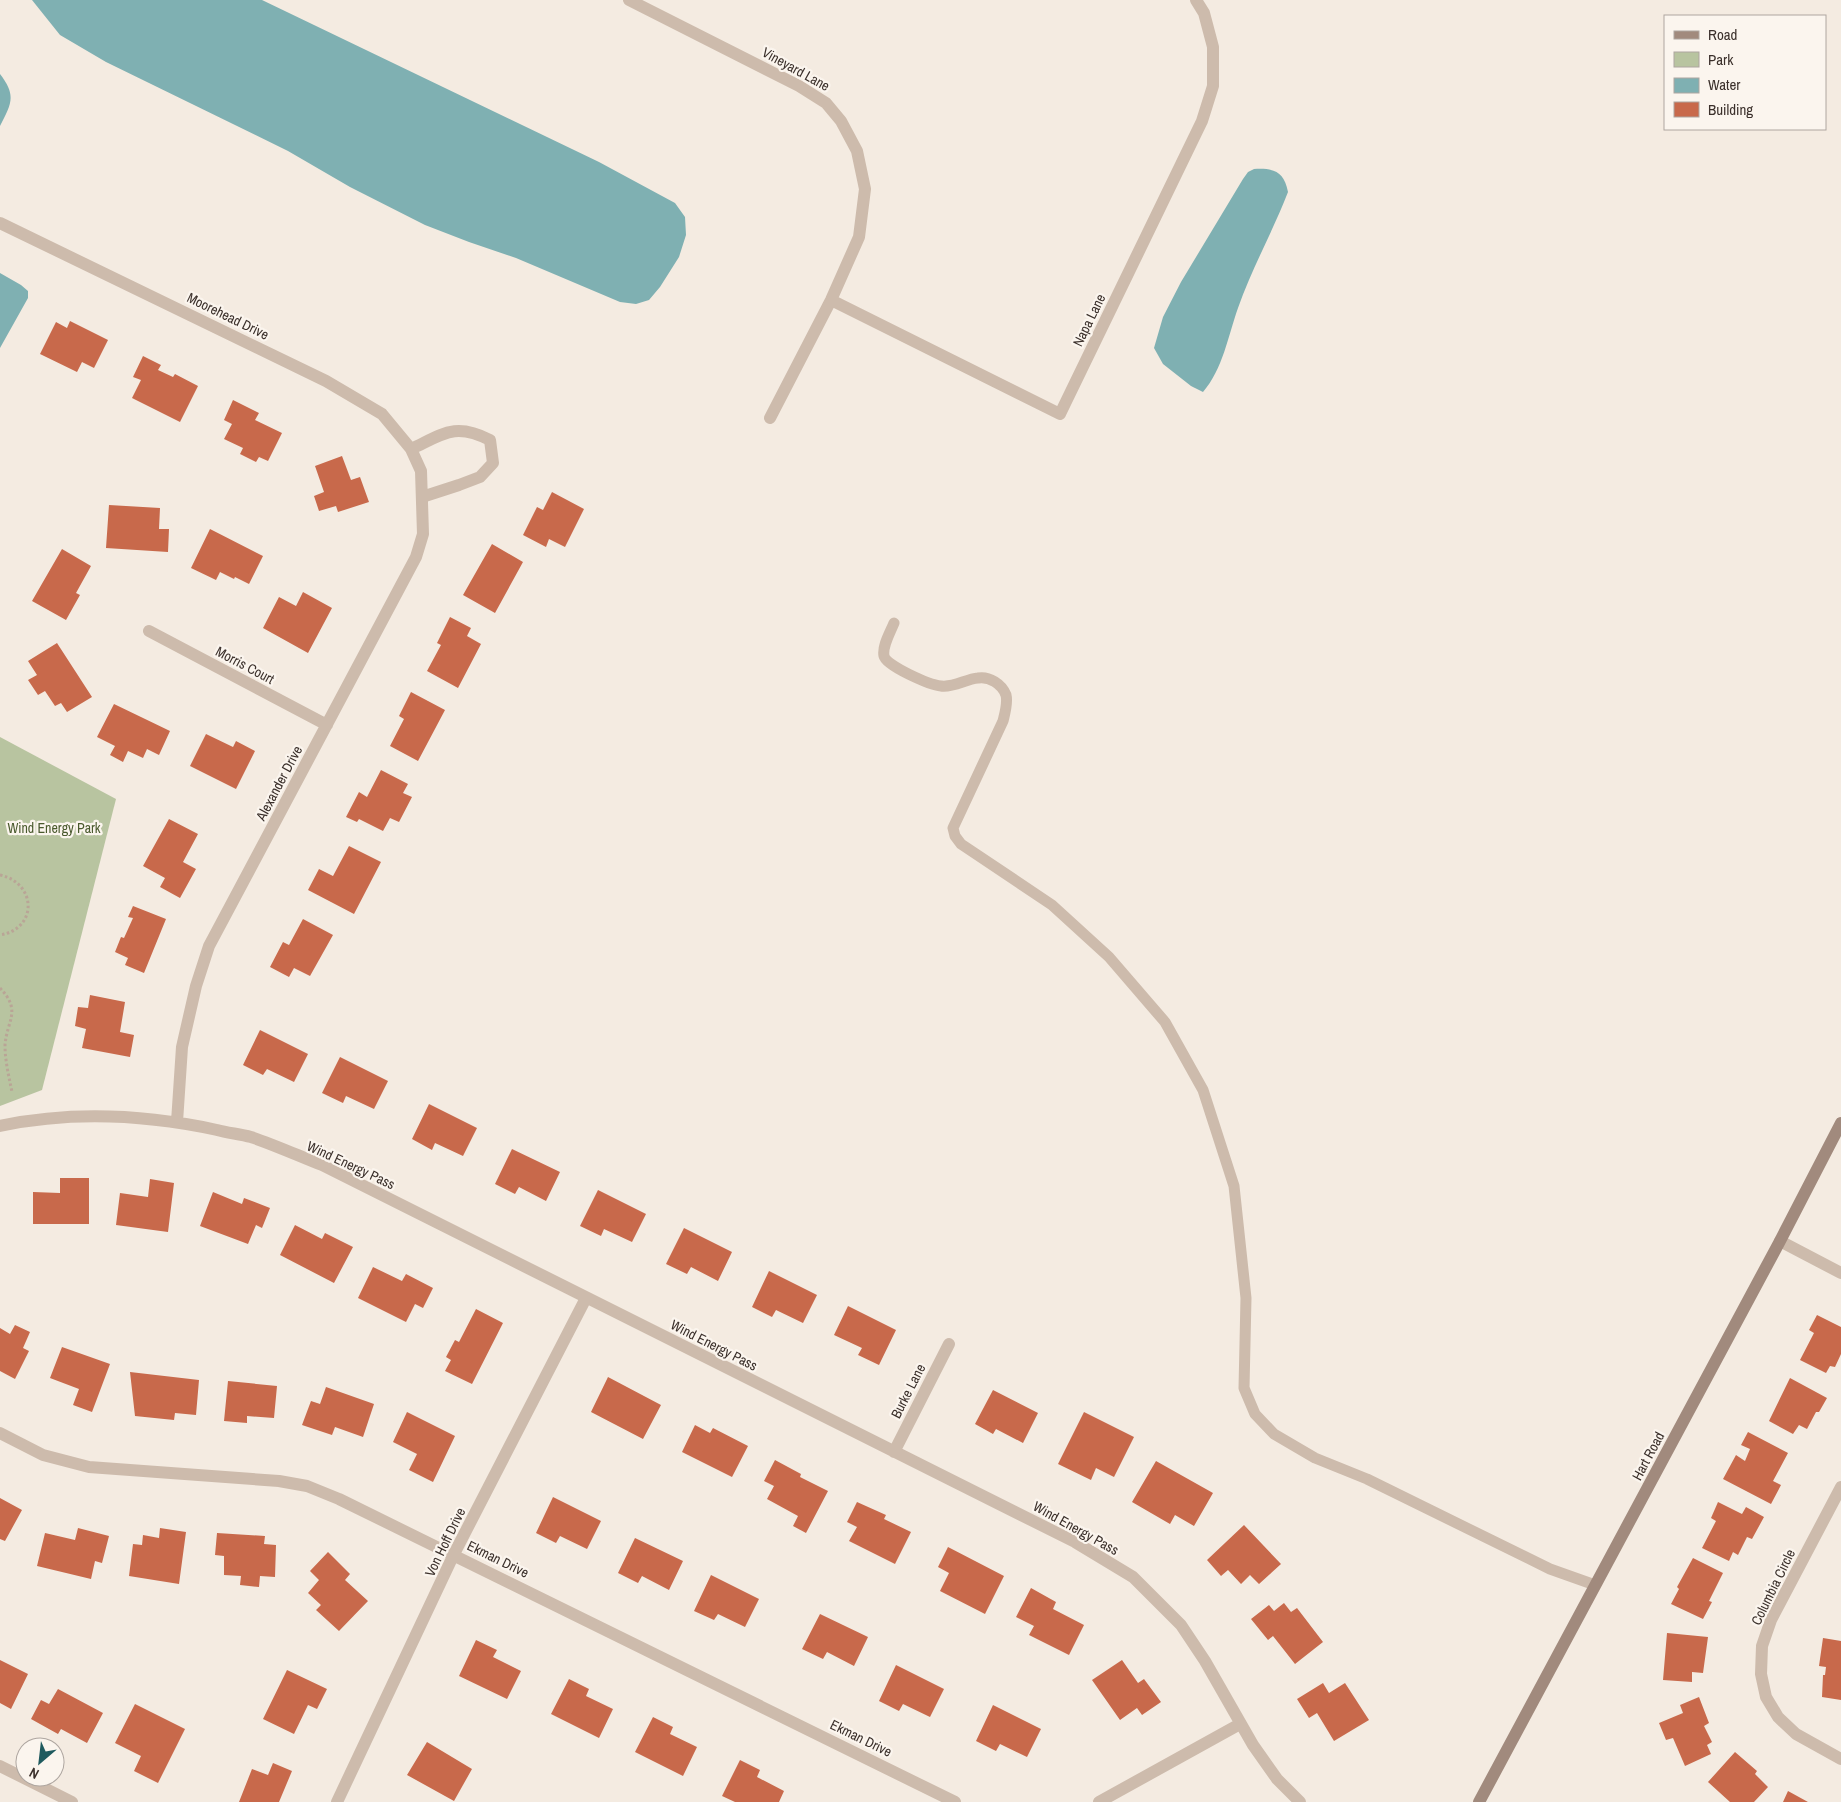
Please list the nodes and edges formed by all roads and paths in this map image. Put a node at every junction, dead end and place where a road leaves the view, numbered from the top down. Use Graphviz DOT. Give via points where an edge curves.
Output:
graph roads {
  1 [pos="629,0"];
  2 [pos="1196,0"];
  3 [pos="0,223"];
  4 [pos="831,300"];
  5 [pos="770,418"];
  6 [pos="411,449"];
  7 [pos="420,466"];
  8 [pos="422,497"];
  9 [pos="894,623"];
  10 [pos="149,630"];
  11 [pos="327,725"];
  12 [pos="0,874"];
  13 [pos="0,935"];
  14 [pos="0,988"];
  15 [pos="12,1092"];
  16 [pos="177,1122"];
  17 [pos="1841,1123"];
  18 [pos="0,1126"];
  19 [pos="1780,1242"];
  20 [pos="1841,1273"];
  21 [pos="586,1298"];
  22 [pos="949,1344"];
  23 [pos="0,1433"];
  24 [pos="894,1452"];
  25 [pos="1841,1487"];
  26 [pos="454,1554"];
  27 [pos="1595,1585"];
  28 [pos="1240,1724"];
  29 [pos="1841,1758"];
  30 [pos="0,1766"];
  31 [pos="72,1802"];
  32 [pos="337,1802"];
  33 [pos="955,1802"];
  34 [pos="1099,1802"];
  35 [pos="1300,1802"];
  36 [pos="1479,1802"];
  1 -- 4 [label="street, Vineyard Lane" via="799,86 826,103 841,121 857,151 865,189 859,237"];
  2 -- 4 [label="street, Napa Lane" via="1204,13 1213,47 1214,86 1202,121 1060,414"];
  3 -- 6 [label="street, Moorehead Drive" via="326,381 382,414"];
  4 -- 5 [label="street, Vineyard Lane"];
  6 -- 7 [label="street, Moorehead Drive"];
  6 -- 8 [label="street" via="449,431 474,432 490,440 493,463 480,477"];
  7 -- 8 [label="street, Alexander Drive"];
  8 -- 11 [label="street, Alexander Drive" via="423,534 416,557"];
  9 -- 27 [label="lane" via="884,649 886,661 891,665 941,686 979,677 990,679 999,684 1006,694 1003,721 953,828 955,836 961,844 1052,904 1109,957 1165,1022 1203,1090 1234,1186 1246,1298 1244,1388 1255,1414 1274,1434 1315,1458 1368,1479 1550,1569"];
  10 -- 11 [label="street, Morris Court"];
  11 -- 16 [label="street, Alexander Drive" via="209,946 183,1039"];
  12 -- 13 [label="path" via="18,882 28,898 25,920 18,928"];
  14 -- 15 [label="path" via="10,998 12,1013 5,1044"];
  16 -- 18 [label="street, Wind Energy Pass" via="92,1117"];
  16 -- 21 [label="street, Wind Energy Pass" via="251,1137 322,1165"];
  17 -- 19 [label="street, Hart Road"];
  19 -- 20 [label="street"];
  19 -- 27 [label="street, Hart Road"];
  21 -- 24 [label="street, Wind Energy Pass"];
  21 -- 26 [label="street, Von Hoff Drive"];
  22 -- 24 [label="street, Burke Lane"];
  23 -- 26 [label="street, Ekman Drive" via="43,1455 89,1467 279,1481 307,1486"];
  24 -- 28 [label="street, Wind Energy Pass" via="1075,1542 1133,1577 1181,1624 1206,1661"];
  25 -- 29 [label="street, Columbia Circle" via="1771,1620 1762,1646 1761,1674 1766,1697 1778,1717 1796,1734"];
  26 -- 32 [label="street, Von Hoff Drive"];
  26 -- 33 [label="street, Ekman Drive"];
  27 -- 36 [label="street, Hart Road"];
  28 -- 34 [label="street"];
  28 -- 35 [label="street, Wind Energy Pass" via="1277,1779"];
  30 -- 31 [label="street"];
}
